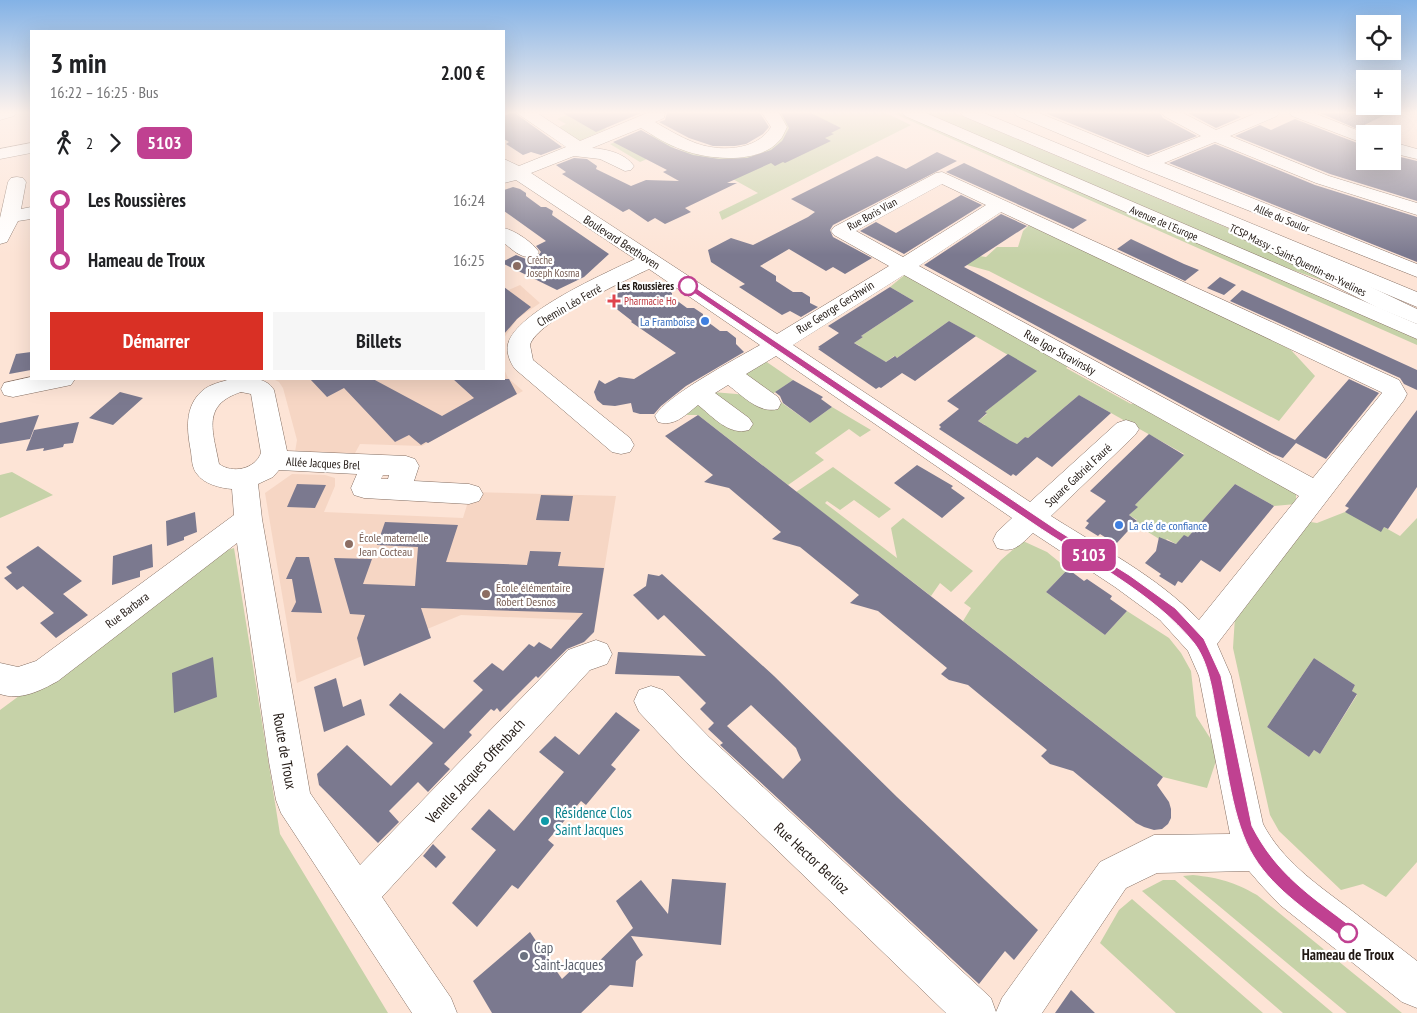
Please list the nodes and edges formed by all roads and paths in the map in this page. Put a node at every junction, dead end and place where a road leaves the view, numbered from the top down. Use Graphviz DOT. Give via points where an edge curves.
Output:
graph roads {
  1 [pos="540,160"];
  2 [pos="615,160"];
  3 [pos="1019,160"];
  4 [pos="1072,160"];
  5 [pos="1080,160"];
  6 [pos="1138,160"];
  7 [pos="1156,160"];
  8 [pos="1271,160"];
  9 [pos="1147,164"];
  10 [pos="625,166"];
  11 [pos="508,171"];
  12 [pos="17,182"];
  13 [pos="1000,204"];
  14 [pos="1417,209"];
  15 [pos="30,213"];
  16 [pos="10,217"];
  17 [pos="505,235"];
  18 [pos="0,238"];
  19 [pos="1227,250"];
  20 [pos="529,252"];
  21 [pos="650,260"];
  22 [pos="904,266"];
  23 [pos="1417,271"];
  24 [pos="1417,300"];
  25 [pos="1386,303"];
  26 [pos="1417,317"];
  27 [pos="1417,332"];
  28 [pos="774,345"];
  29 [pos="729,374"];
  30 [pos="58,380"];
  31 [pos="231,382"];
  32 [pos="13,389"];
  33 [pos="698,393"];
  34 [pos="769,403"];
  35 [pos="667,416"];
  36 [pos="740,424"];
  37 [pos="1126,429"];
  38 [pos="621,444"];
  39 [pos="272,460"];
  40 [pos="244,478"];
  41 [pos="1317,492"];
  42 [pos="469,494"];
  43 [pos="1032,517"];
  44 [pos="248,519"];
  45 [pos="1007,540"];
  46 [pos="1200,642"];
  47 [pos="596,654"];
  48 [pos="0,678"];
  49 [pos="651,701"];
  50 [pos="1258,852"];
  51 [pos="358,895"];
  52 [pos="1417,987"];
  53 [pos="436,1013"];
  54 [pos="976,1013"];
  55 [pos="1016,1013"];
  1 -- 11 [label="street"];
  2 -- 10 [label="street"];
  3 -- 19 [label="street, Avenue de l'Europe"];
  4 -- 25 [label="street, TCSP Massy - Saint-Quentin-en-Yvelines" via="1254,236"];
  5 -- 24 [label="street"];
  6 -- 9 [label="street, Allée du Soulor"];
  7 -- 9 [label="street"];
  8 -- 14 [label="street" via="1328,182"];
  9 -- 23 [label="street, Allée du Soulor"];
  11 -- 21 [label="street, Boulevard Beethoven"];
  12 -- 16 [label="street"];
  13 -- 22 [label="street"];
  13 -- 22 [label="street, Rue Boris Vian" via="942,177 840,231"];
  13 -- 41 [label="street" via="1390,386 1395,394"];
  15 -- 16 [label="street"];
  16 -- 18 [label="street"];
  17 -- 20 [label="street"];
  19 -- 25 [label="street, TCSP Massy - Saint-Quentin-en-Yvelines"];
  19 -- 27 [label="street, Avenue de l'Europe"];
  21 -- 28 [label="street, Boulevard Beethoven"];
  21 -- 38 [label="street, Chemin Léo Ferré" via="564,305 536,323 519,344 518,352 523,364"];
  22 -- 28 [label="street, Rue George Gershwin"];
  22 -- 41 [label="street, Rue Igor Stravinsky"];
  25 -- 26 [label="street, TCSP Massy - Saint-Quentin-en-Yvelines"];
  28 -- 29 [label="street, Rue George Gershwin"];
  28 -- 43 [label="street, Boulevard Beethoven"];
  29 -- 33 [label="street, Rue George Gershwin"];
  29 -- 34 [label="street"];
  30 -- 32 [label="street"];
  31 -- 39 [label="street" via="258,386 262,390 274,453"];
  31 -- 40 [label="street" via="202,405 203,444 207,470 212,475 225,480"];
  33 -- 35 [label="street, Rue George Gershwin"];
  33 -- 36 [label="street"];
  37 -- 43 [label="street, Square Gabriel Fauré"];
  39 -- 40 [label="street" via="259,472"];
  39 -- 42 [label="street, Allée Jacques Brel" via="374,465 364,488"];
  40 -- 44 [label="street, Route de Troux"];
  41 -- 46 [label="street"];
  43 -- 45 [label="street, Square Gabriel Fauré"];
  43 -- 46 [label="street, Boulevard Beethoven" via="1171,611"];
  44 -- 48 [label="street, Rue Barbara" via="47,671 31,680 16,682"];
  44 -- 51 [label="street, Route de Troux" via="294,800"];
  46 -- 50 [label="street, Boulevard Beethoven" via="1215,676 1246,828"];
  47 -- 51 [label="street, Venelle Jacques Offenbach" via="579,660"];
  49 -- 54 [label="street, Rue Hector Berlioz" via="697,749"];
  50 -- 52 [label="street, Boulevard Beethoven" via="1294,891"];
  50 -- 55 [label="street" via="1154,854 1114,876 1103,887"];
  51 -- 53 [label="street, Route de Troux"];
}
